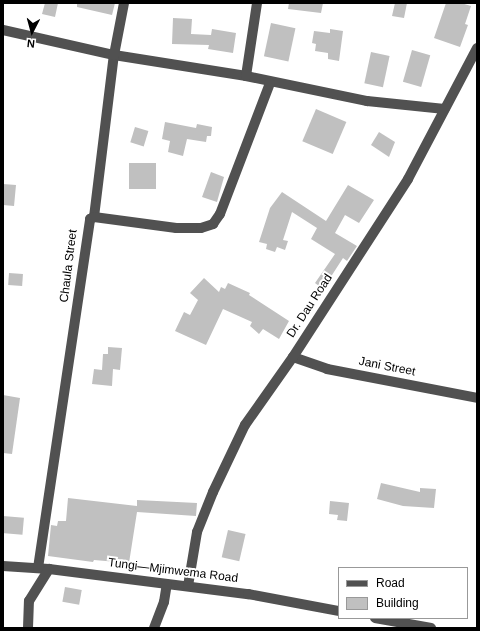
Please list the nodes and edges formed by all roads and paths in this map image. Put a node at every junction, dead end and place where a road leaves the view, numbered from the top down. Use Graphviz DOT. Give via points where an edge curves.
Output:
graph roads {
  1 [pos="124,3"];
  2 [pos="257,3"];
  3 [pos="3,30"];
  4 [pos="477,48"];
  5 [pos="114,55"];
  6 [pos="246,76"];
  7 [pos="270,82"];
  8 [pos="445,109"];
  9 [pos="94,216"];
  10 [pos="293,357"];
  11 [pos="477,398"];
  12 [pos="3,566"];
  13 [pos="38,568"];
  14 [pos="49,569"];
  15 [pos="167,584"];
  16 [pos="188,586"];
  17 [pos="338,611"];
  18 [pos="381,619"];
  19 [pos="28,628"];
  20 [pos="154,628"];
  21 [pos="431,628"];
  1 -- 5 [label="street, Chaula Street"];
  2 -- 6 [label="street"];
  3 -- 5 [label="street"];
  4 -- 8 [label="street, Dr. Dau Road"];
  5 -- 6 [label="street"];
  5 -- 9 [label="street, Chaula Street"];
  6 -- 7 [label="street"];
  7 -- 8 [label="street" via="367,101"];
  7 -- 9 [label="street" via="220,214 213,224 201,228 176,228"];
  8 -- 10 [label="street, Dr. Dau Road" via="408,179"];
  9 -- 13 [label="street, Chaula Street" via="87,225"];
  10 -- 11 [label="street, Jani Street" via="327,369"];
  10 -- 16 [label="street, Dr. Dau Road" via="245,425 212,492 198,532"];
  12 -- 13 [label="street, Tungi—Mjimwema Road"];
  13 -- 14 [label="street, Tungi—Mjimwema Road"];
  14 -- 15 [label="street, Tungi—Mjimwema Road"];
  14 -- 19 [label="street" via="29,601"];
  15 -- 16 [label="street, Tungi—Mjimwema Road"];
  15 -- 20 [label="street" via="164,602"];
  16 -- 17 [label="street, Tungi—Mjimwema Road"];
  18 -- 21 [label="street"];
}
